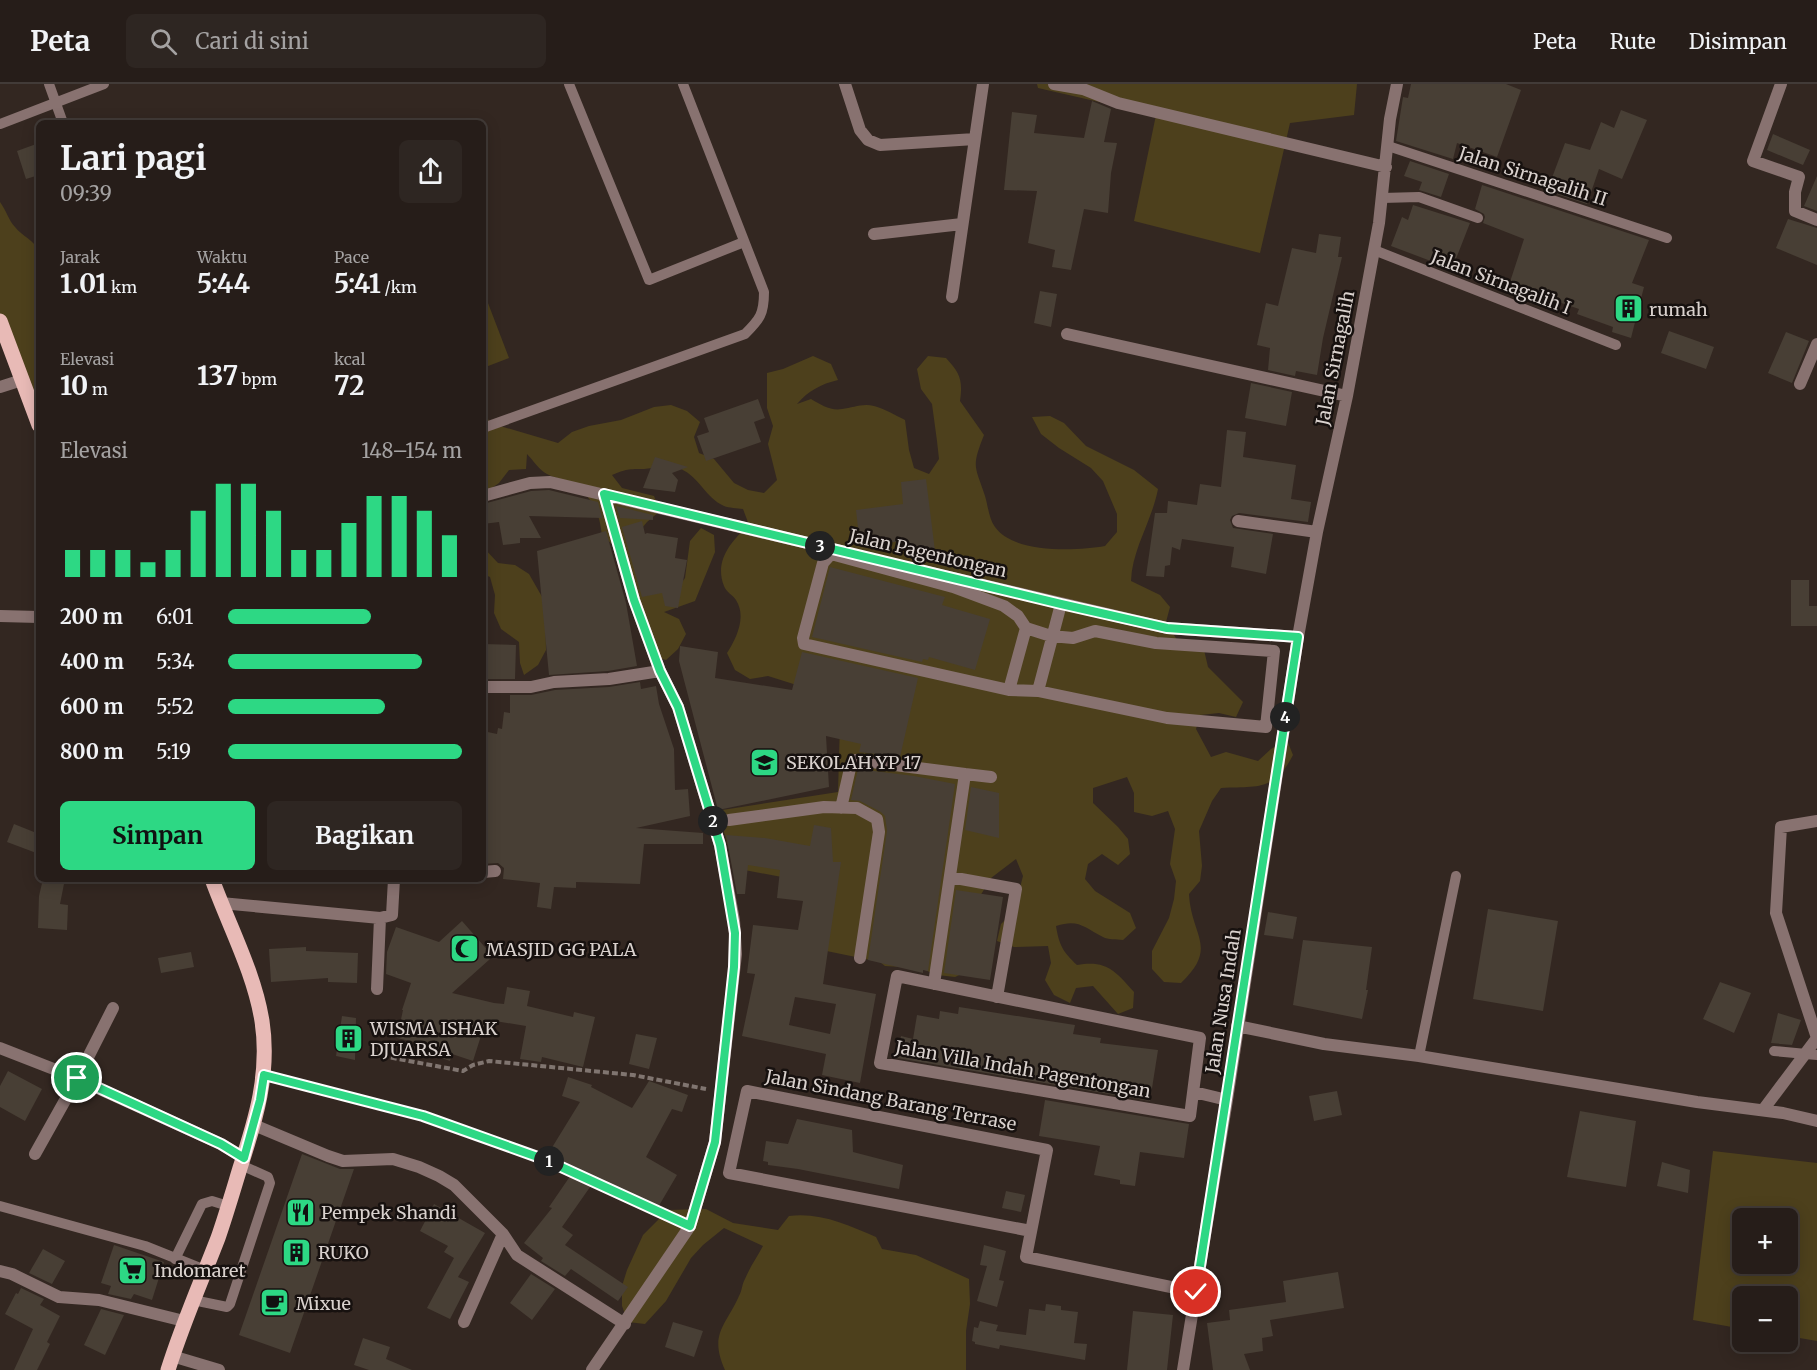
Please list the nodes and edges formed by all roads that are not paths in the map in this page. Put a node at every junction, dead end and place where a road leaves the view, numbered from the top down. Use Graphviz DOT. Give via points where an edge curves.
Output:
graph roads {
  1 [pos="49,84"];
  2 [pos="104,84"];
  3 [pos="569,84"];
  4 [pos="683,84"];
  5 [pos="845,84"];
  6 [pos="983,84"];
  7 [pos="1054,84"];
  8 [pos="1397,84"];
  9 [pos="1780,84"];
  10 [pos="56,102"];
  11 [pos="62,120"];
  12 [pos="0,123"];
  13 [pos="975,139"];
  14 [pos="1388,146"];
  15 [pos="1386,167"];
  16 [pos="1382,198"];
  17 [pos="1478,218"];
  18 [pos="1817,220"];
  19 [pos="962,224"];
  20 [pos="874,234"];
  21 [pos="1667,238"];
  22 [pos="744,242"];
  23 [pos="1374,250"];
  24 [pos="952,297"];
  25 [pos="0,321"];
  26 [pos="1067,334"];
  27 [pos="1817,344"];
  28 [pos="1616,345"];
  29 [pos="22,380"];
  30 [pos="1800,384"];
  31 [pos="0,387"];
  32 [pos="1347,396"];
  33 [pos="36,417"];
  34 [pos="486,427"];
  35 [pos="604,494"];
  36 [pos="486,495"];
  37 [pos="1238,521"];
  38 [pos="1317,532"];
  39 [pos="1061,604"];
  40 [pos="0,616"];
  41 [pos="36,617"];
  42 [pos="1026,628"];
  43 [pos="1051,636"];
  44 [pos="1298,637"];
  45 [pos="660,671"];
  46 [pos="486,687"];
  47 [pos="1009,690"];
  48 [pos="1038,691"];
  49 [pos="965,774"];
  50 [pos="991,777"];
  51 [pos="841,808"];
  52 [pos="729,820"];
  53 [pos="1817,821"];
  54 [pos="1456,876"];
  55 [pos="950,877"];
  56 [pos="214,882"];
  57 [pos="393,882"];
  58 [pos="221,903"];
  59 [pos="380,918"];
  60 [pos="860,958"];
  61 [pos="934,984"];
  62 [pos="377,989"];
  63 [pos="997,997"];
  64 [pos="113,1008"];
  65 [pos="1237,1026"];
  66 [pos="0,1048"];
  67 [pos="1774,1051"];
  68 [pos="1817,1055"];
  69 [pos="1419,1056"];
  70 [pos="77,1078"];
  71 [pos="1194,1092"];
  72 [pos="1227,1100"];
  73 [pos="1762,1110"];
  74 [pos="1817,1121"];
  75 [pos="254,1125"];
  76 [pos="35,1154"];
  77 [pos="243,1161"];
  78 [pos="0,1206"];
  79 [pos="228,1206"];
  80 [pos="1031,1232"];
  81 [pos="503,1234"];
  82 [pos="175,1259"];
  83 [pos="204,1270"];
  84 [pos="0,1271"];
  85 [pos="1196,1292"];
  86 [pos="193,1300"];
  87 [pos="184,1321"];
  88 [pos="464,1322"];
  89 [pos="624,1324"];
  90 [pos="170,1363"];
  91 [pos="219,1370"];
  92 [pos="592,1370"];
  93 [pos="1183,1370"];
  1 -- 10 [label="lane"];
  2 -- 10 [label="lane"];
  3 -- 22 [label="lane" via="649,280"];
  4 -- 22 [label="lane"];
  5 -- 13 [label="street" via="860,130 868,140 880,145"];
  6 -- 13 [label="street"];
  7 -- 15 [label="street"];
  8 -- 14 [label="street, Jalan Sirnagalih"];
  9 -- 18 [label="street" via="1753,160 1799,177 1795,211"];
  10 -- 11 [label="lane"];
  10 -- 12 [label="lane"];
  13 -- 19 [label="street"];
  14 -- 15 [label="street, Jalan Sirnagalih"];
  14 -- 21 [label="lane, Jalan Sirnagalih II"];
  15 -- 16 [label="street, Jalan Sirnagalih"];
  16 -- 17 [label="lane" via="1419,197"];
  16 -- 23 [label="street, Jalan Sirnagalih"];
  19 -- 20 [label="street"];
  19 -- 24 [label="street"];
  22 -- 34 [label="lane" via="764,292 764,308 746,334"];
  23 -- 28 [label="lane, Jalan Sirnagalih I"];
  23 -- 32 [label="street, Jalan Sirnagalih"];
  25 -- 29 [label="main road"];
  26 -- 32 [label="street"];
  27 -- 30 [label="street"];
  29 -- 31 [label="street"];
  29 -- 33 [label="main road"];
  32 -- 38 [label="street, Jalan Sirnagalih"];
  35 -- 36 [label="street, Jalan Pagentongan" via="540,481"];
  35 -- 39 [label="street, Jalan Pagentongan"];
  35 -- 45 [label="street" via="634,600"];
  37 -- 38 [label="street"];
  38 -- 44 [label="street, Jalan Sirnagalih"];
  39 -- 43 [label="street"];
  39 -- 44 [label="street, Jalan Pagentongan" via="1167,628"];
  40 -- 41 [label="street"];
  42 -- 43 [label="street"];
  42 -- 47 [label="street"];
  42 -- 47 [label="street" via="1004,606 953,587 831,554 823,563 804,644"];
  43 -- 48 [label="street"];
  43 -- 48 [label="street" via="1073,639 1095,631 1156,643 1274,651 1266,727 1167,718"];
  44 -- 65 [label="street, Jalan Nusa Indah"];
  45 -- 46 [label="street" via="531,687"];
  45 -- 89 [label="street" via="678,707 720,845 736,954 715,1142 690,1226"];
  47 -- 48 [label="street"];
  49 -- 50 [label="street"];
  49 -- 51 [label="street" via="856,760 851,764"];
  49 -- 55 [label="street"];
  51 -- 52 [label="street"];
  51 -- 60 [label="street" via="869,813 877,819 879,832"];
  53 -- 73 [label="street" via="1781,827 1776,913 1817,1038"];
  54 -- 69 [label="lane"];
  55 -- 61 [label="street"];
  55 -- 63 [label="street" via="1016,889"];
  56 -- 58 [label="main road"];
  57 -- 59 [label="street" via="392,915"];
  58 -- 59 [label="street"];
  58 -- 75 [label="main road" via="252,981 262,1020 264,1075"];
  59 -- 62 [label="street"];
  61 -- 63 [label="street, Jalan Villa Indah Pagentongan"];
  61 -- 71 [label="street, Jalan Villa Indah Pagentongan" via="897,976 879,1063 1190,1116"];
  63 -- 71 [label="street, Jalan Villa Indah Pagentongan" via="1200,1038"];
  64 -- 70 [label="street"];
  65 -- 69 [label="street" via="1324,1044"];
  65 -- 72 [label="street, Jalan Nusa Indah"];
  66 -- 70 [label="street"];
  67 -- 68 [label="lane"];
  69 -- 73 [label="street"];
  70 -- 76 [label="street"];
  70 -- 77 [label="street" via="221,1144"];
  71 -- 72 [label="street"];
  72 -- 85 [label="street, Jalan Nusa Indah"];
  73 -- 74 [label="street"];
  75 -- 77 [label="main road"];
  75 -- 81 [label="street" via="344,1161 393,1159 419,1167 454,1185"];
  77 -- 79 [label="main road"];
  77 -- 86 [label="lane" via="268,1177 270,1183 230,1304 227,1307"];
  78 -- 82 [label="lane" via="145,1246"];
  79 -- 82 [label="lane" via="212,1201 202,1204"];
  79 -- 83 [label="main road"];
  80 -- 80 [label="street, Jalan Sindang Barang Terrase" via="1047,1149 747,1090 729,1173"];
  80 -- 85 [label="street, Jalan Sindang Barang Terrase" via="1026,1257"];
  81 -- 88 [label="street"];
  81 -- 89 [label="street" via="517,1256"];
  82 -- 83 [label="lane"];
  83 -- 86 [label="main road"];
  84 -- 87 [label="street" via="59,1297 99,1300"];
  85 -- 93 [label="street, Jalan Nusa Indah"];
  86 -- 87 [label="main road"];
  87 -- 90 [label="main road"];
  89 -- 92 [label="street"];
  90 -- 91 [label="street"];
}
